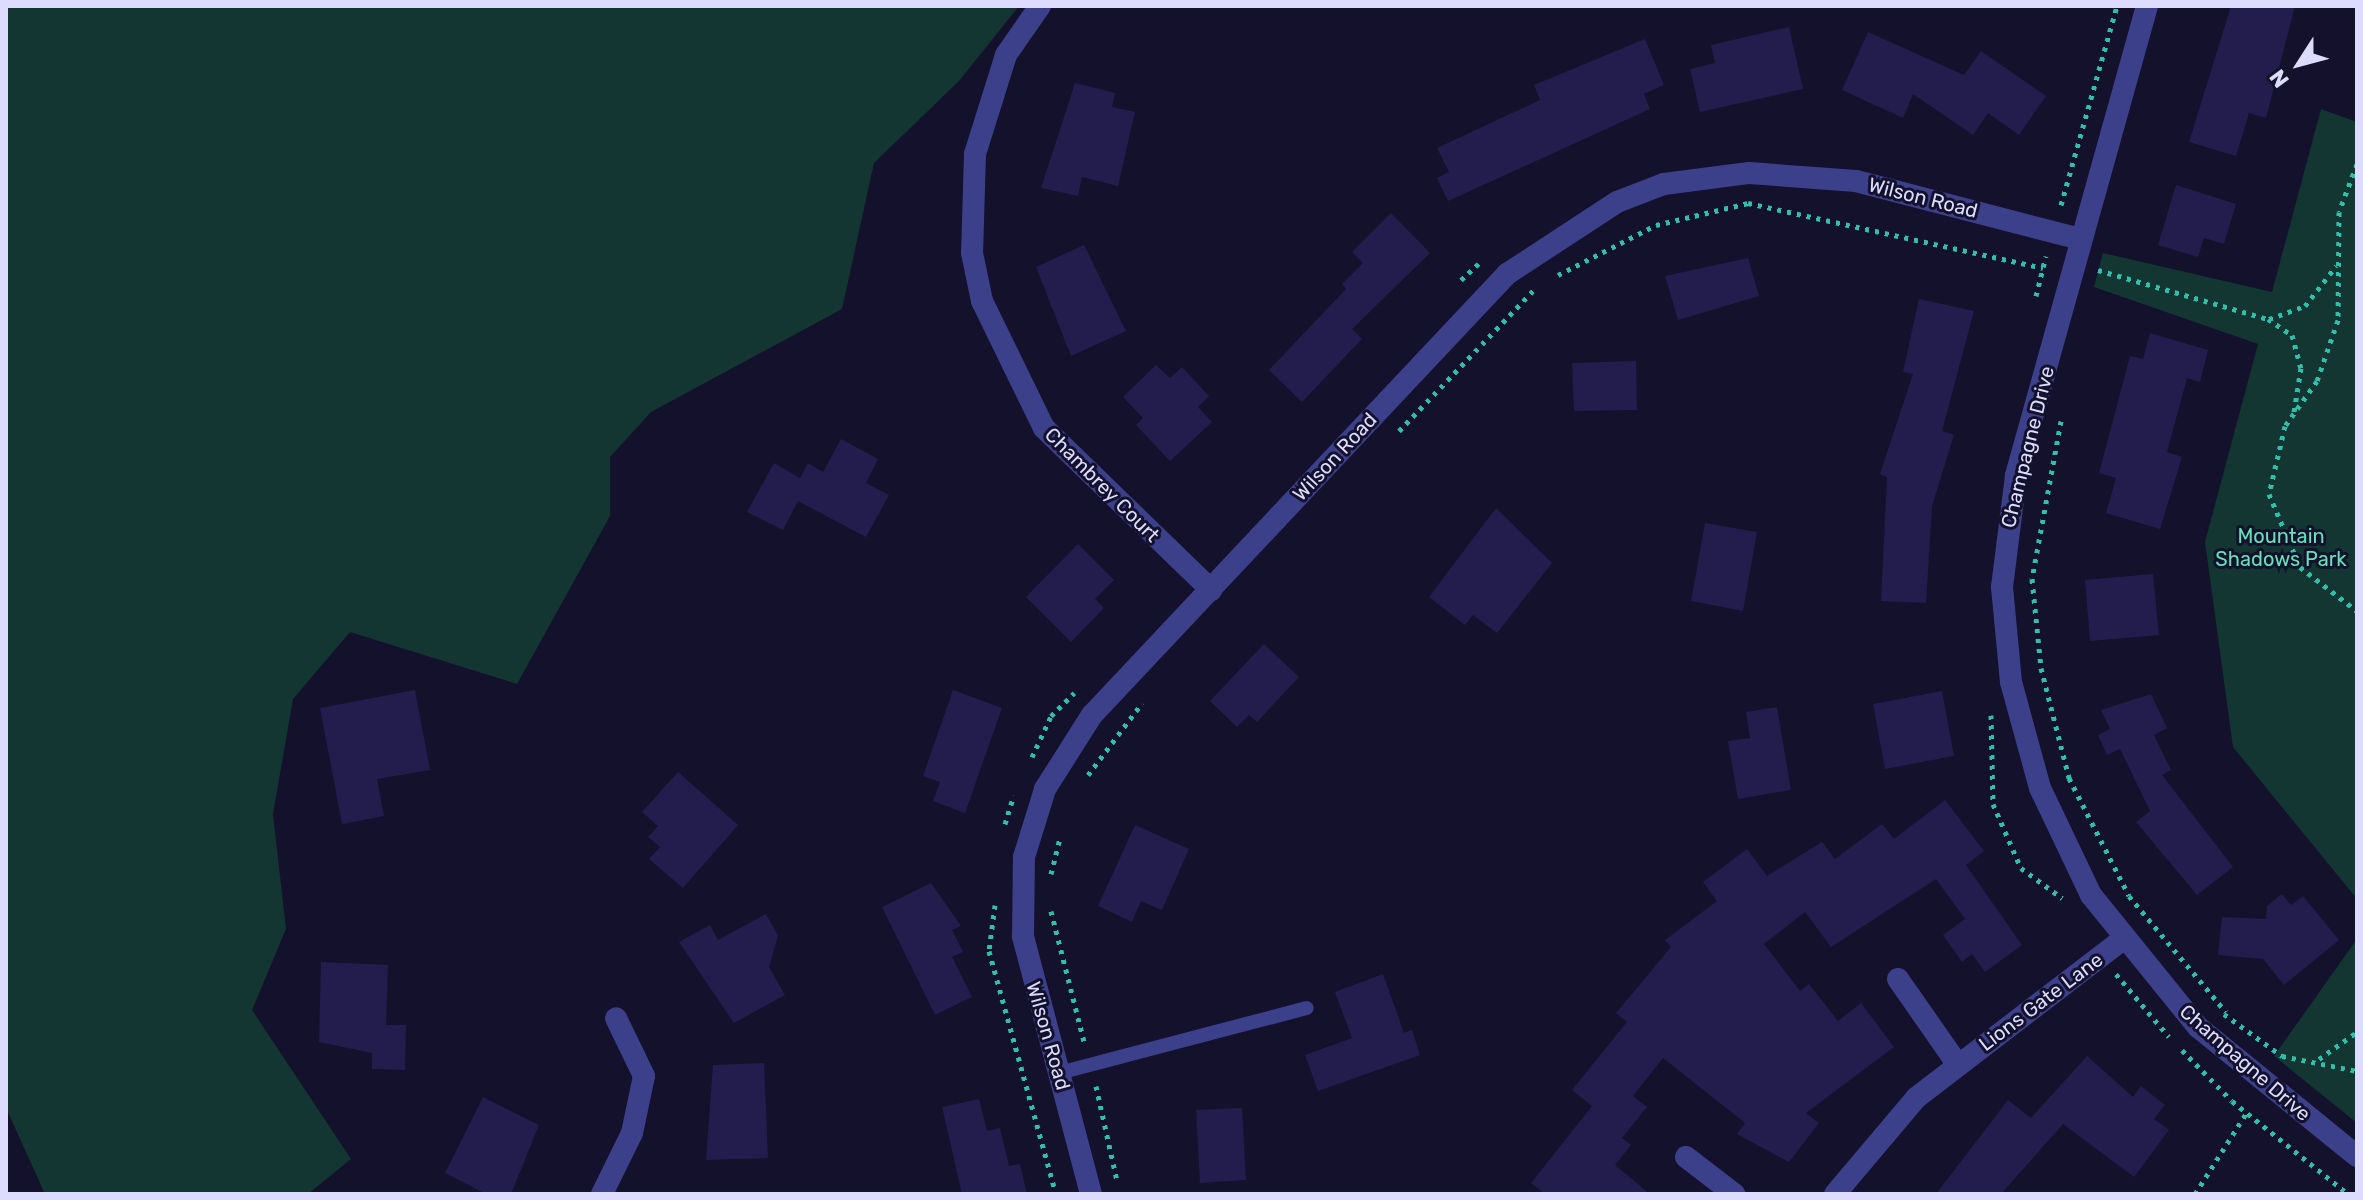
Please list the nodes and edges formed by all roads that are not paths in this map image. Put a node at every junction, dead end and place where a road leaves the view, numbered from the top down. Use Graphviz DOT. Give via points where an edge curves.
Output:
graph roads {
  1 [pos="1040,6"];
  2 [pos="2147,6"];
  3 [pos="2081,239"];
  4 [pos="1211,590"];
  5 [pos="2123,939"];
  6 [pos="1898,979"];
  7 [pos="1307,1008"];
  8 [pos="616,1018"];
  9 [pos="1958,1065"];
  10 [pos="1059,1073"];
  11 [pos="2357,1156"];
  12 [pos="1686,1157"];
  13 [pos="602,1194"];
  14 [pos="1091,1194"];
  15 [pos="1734,1194"];
  16 [pos="1835,1194"];
  1 -- 4 [label="street, Chambrey Court" via="1006,55 975,154 972,253 982,301 1044,428"];
  2 -- 3 [label="street, Champagne Drive"];
  3 -- 4 [label="street, Wilson Road" via="1856,181 1797,174 1706,177 1617,202 1507,274"];
  3 -- 5 [label="street, Champagne Drive" via="2016,476 2003,633 2040,788 2091,895"];
  4 -- 10 [label="street, Wilson Road" via="1062,753 1033,822 1022,923"];
  5 -- 9 [label="street, Lions Gate Lane"];
  5 -- 11 [label="street, Champagne Drive" via="2206,1033"];
  6 -- 9 [label="street, Lions Gate Lane"];
  7 -- 10 [label="lane"];
  8 -- 13 [label="street" via="644,1076 632,1133"];
  9 -- 16 [label="street, Lions Gate Lane" via="1892,1121"];
  10 -- 14 [label="street, Wilson Road"];
  12 -- 15 [label="street"];
}
